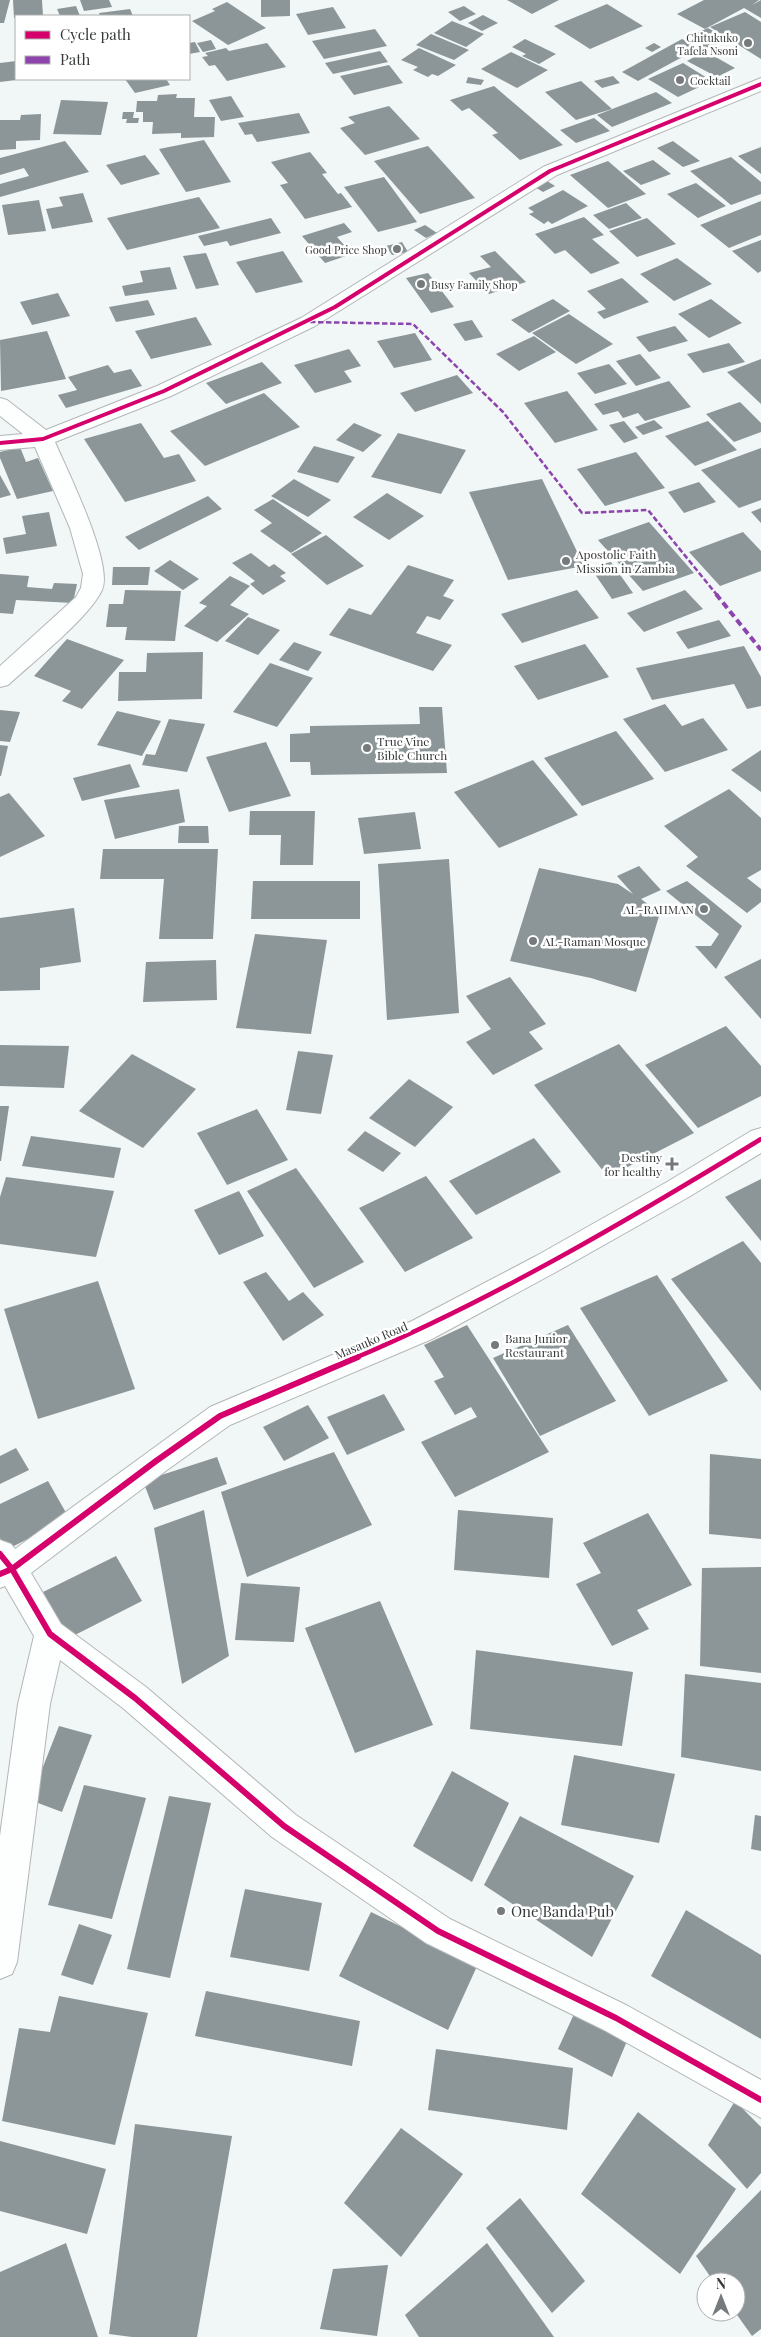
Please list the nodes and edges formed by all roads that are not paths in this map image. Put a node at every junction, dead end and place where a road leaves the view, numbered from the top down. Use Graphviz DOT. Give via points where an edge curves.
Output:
graph roads {
  1 [pos="761,84"];
  2 [pos="0,405"];
  3 [pos="43,439"];
  4 [pos="0,443"];
  5 [pos="0,679"];
  6 [pos="761,1139"];
  7 [pos="4,1566"];
  8 [pos="50,1634"];
  9 [pos="0,1962"];
  10 [pos="761,2100"];
  1 -- 3 [label="street" via="550,171 308,322 164,391"];
  2 -- 3 [label="street"];
  3 -- 4 [label="street"];
  3 -- 5 [label="street" via="81,528 94,574 92,588 64,623"];
  6 -- 7 [label="street, Masauko Road" via="611,1227 422,1330 220,1416"];
  7 -- 8 [label="street"];
  8 -- 9 [label="street" via="34,1704"];
  8 -- 10 [label="street" via="135,1698 284,1826 438,1931 616,2018"];
}
